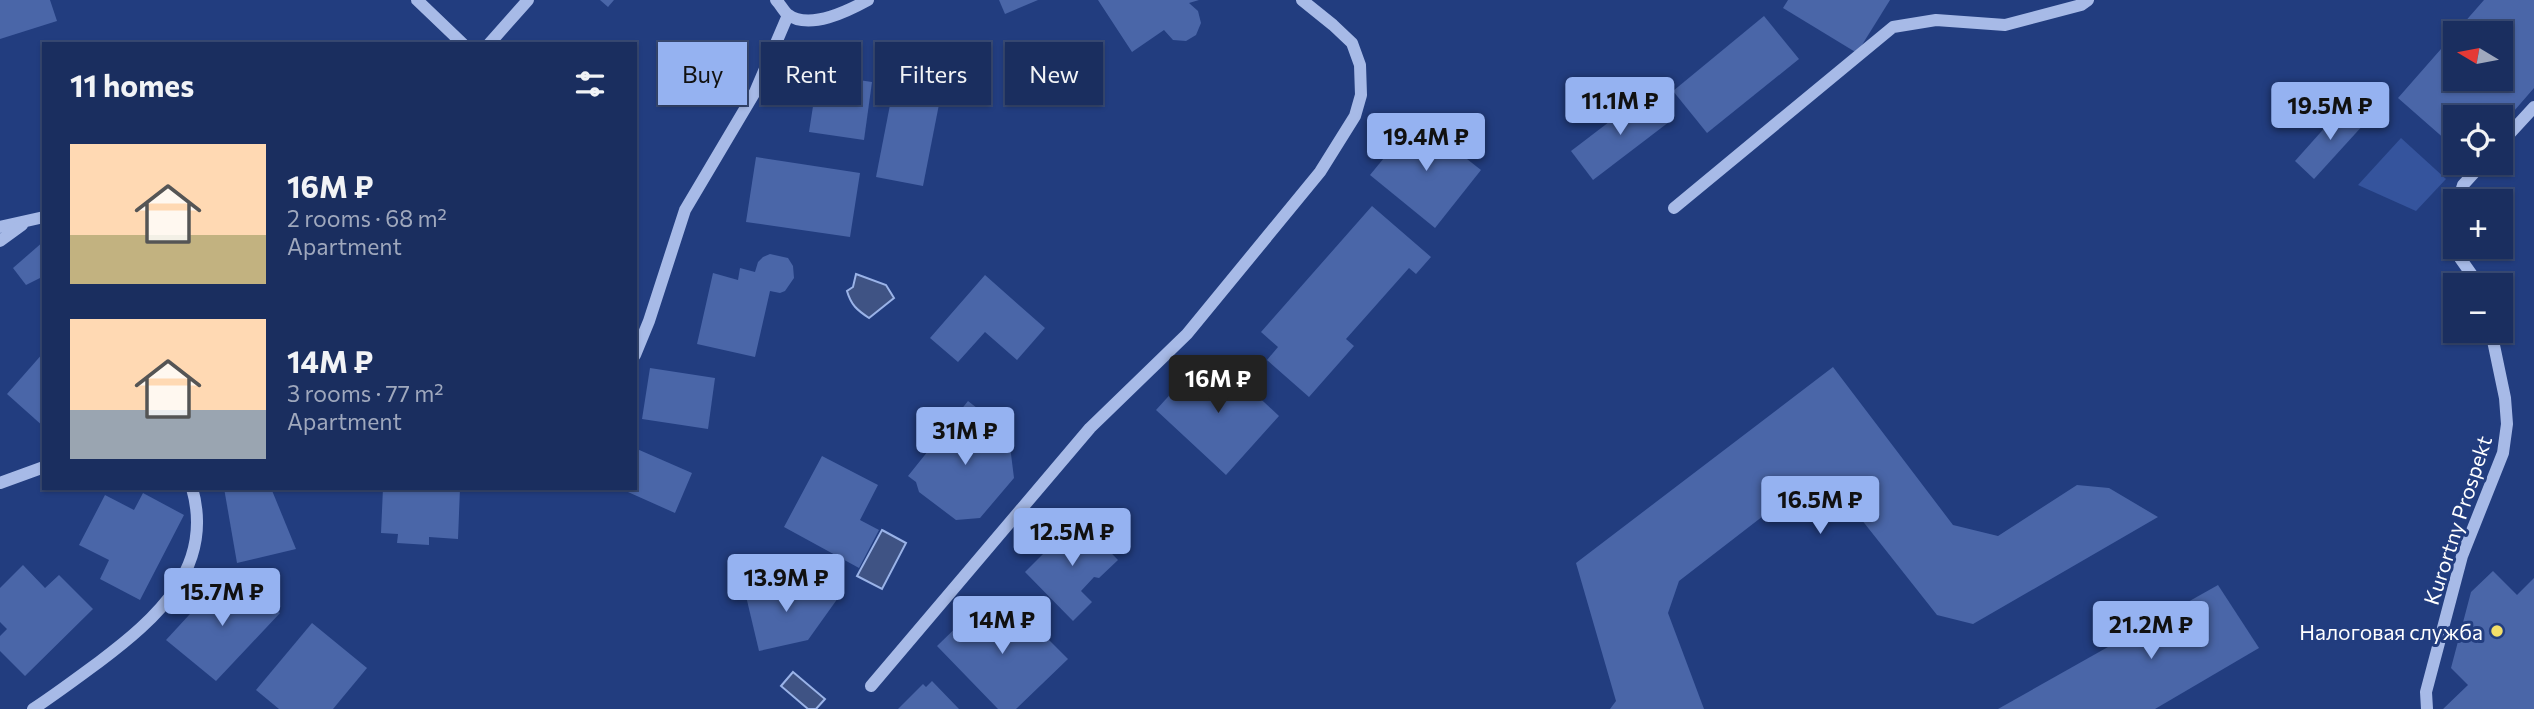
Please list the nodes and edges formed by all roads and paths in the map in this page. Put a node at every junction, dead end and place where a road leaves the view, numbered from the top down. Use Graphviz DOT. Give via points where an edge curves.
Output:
graph roads {
  1 [pos="418,0"];
  2 [pos="528,0"];
  3 [pos="776,0"];
  4 [pos="868,0"];
  5 [pos="1302,0"];
  6 [pos="2088,0"];
  7 [pos="788,15"];
  8 [pos="461,42"];
  9 [pos="491,42"];
  10 [pos="2534,107"];
  11 [pos="2513,130"];
  12 [pos="2472,175"];
  13 [pos="2462,189"];
  14 [pos="1674,208"];
  15 [pos="42,217"];
  16 [pos="27,221"];
  17 [pos="0,227"];
  18 [pos="0,241"];
  19 [pos="2494,343"];
  20 [pos="637,350"];
  21 [pos="42,468"];
  22 [pos="0,483"];
  23 [pos="193,490"];
  24 [pos="872,686"];
  25 [pos="33,709"];
  26 [pos="2427,709"];
  1 -- 8 [label="street"];
  2 -- 9 [label="street"];
  3 -- 7 [label="street"];
  4 -- 7 [label="street" via="842,14 812,20"];
  5 -- 24 [label="street" via="1352,43 1360,65 1361,95 1355,116 1320,172 1187,334 1090,428"];
  6 -- 14 [label="street" via="2004,25 1936,20 1893,27"];
  7 -- 20 [label="street" via="755,92 684,210"];
  10 -- 11 [label="street"];
  12 -- 13 [label="street"];
  15 -- 16 [label="street"];
  16 -- 17 [label="street"];
  16 -- 18 [label="street"];
  19 -- 26 [label="street, Kurortny Prospekt" via="2505,398 2503,453 2462,556 2426,692"];
  21 -- 22 [label="street"];
  23 -- 25 [label="street" via="198,508 193,551 177,589 141,630"];
}
